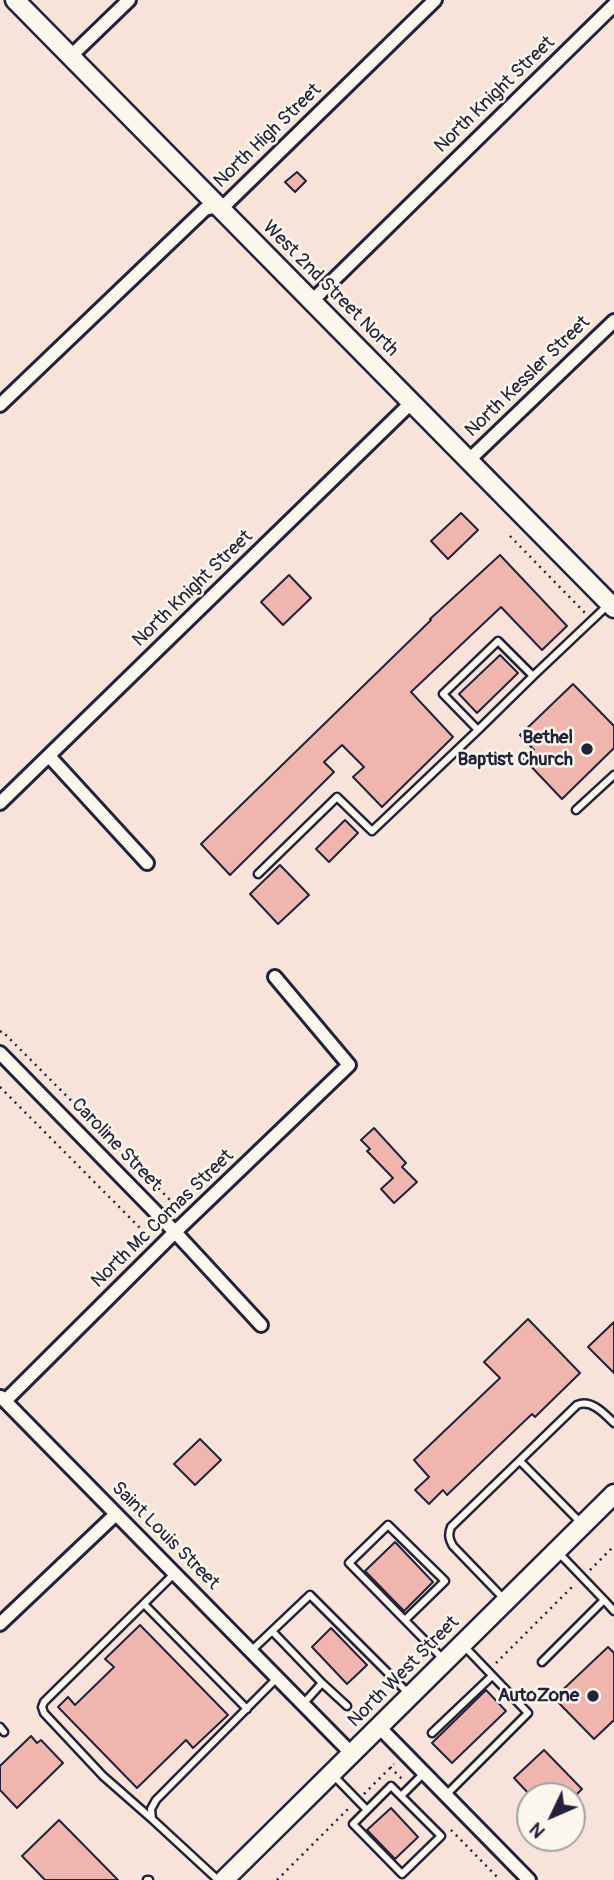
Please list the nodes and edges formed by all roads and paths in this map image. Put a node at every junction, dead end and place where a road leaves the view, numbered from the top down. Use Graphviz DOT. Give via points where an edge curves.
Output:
graph roads {
  1 [pos="15,0"];
  2 [pos="129,0"];
  3 [pos="435,0"];
  4 [pos="614,5"];
  5 [pos="71,56"];
  6 [pos="218,206"];
  7 [pos="312,301"];
  8 [pos="614,321"];
  9 [pos="412,402"];
  10 [pos="0,405"];
  11 [pos="469,460"];
  12 [pos="510,536"];
  13 [pos="612,605"];
  14 [pos="592,621"];
  15 [pos="533,676"];
  16 [pos="478,730"];
  17 [pos="48,757"];
  18 [pos="614,775"];
  19 [pos="0,803"];
  20 [pos="576,810"];
  21 [pos="148,863"];
  22 [pos="258,874"];
  23 [pos="275,977"];
  24 [pos="0,1032"];
  25 [pos="0,1053"];
  26 [pos="0,1087"];
  27 [pos="171,1201"];
  28 [pos="175,1232"];
  29 [pos="153,1242"];
  30 [pos="261,1325"];
  31 [pos="2,1399"];
  32 [pos="614,1423"];
  33 [pos="520,1461"];
  34 [pos="614,1494"];
  35 [pos="116,1514"];
  36 [pos="583,1525"];
  37 [pos="557,1550"];
  38 [pos="175,1573"];
  39 [pos="604,1600"];
  40 [pos="506,1601"];
  41 [pos="144,1604"];
  42 [pos="614,1611"];
  43 [pos="405,1620"];
  44 [pos="0,1624"];
  45 [pos="272,1631"];
  46 [pos="462,1644"];
  47 [pos="251,1651"];
  48 [pos="445,1661"];
  49 [pos="542,1662"];
  50 [pos="492,1675"];
  51 [pos="278,1678"];
  52 [pos="322,1683"];
  53 [pos="411,1696"];
  54 [pos="303,1704"];
  55 [pos="347,1706"];
  56 [pos="247,1709"];
  57 [pos="379,1727"];
  58 [pos="432,1733"];
  59 [pos="352,1754"];
  60 [pos="424,1773"];
  61 [pos="332,1774"];
  62 [pos="401,1796"];
  63 [pos="446,1796"];
  64 [pos="367,1810"];
  65 [pos="152,1819"];
  66 [pos="218,1880"];
  67 [pos="224,1880"];
  68 [pos="529,1880"];
  1 -- 5 [label="street, West 2nd Street North"];
  2 -- 5 [label="street"];
  3 -- 6 [label="street, North High Street" via="226,204"];
  4 -- 7 [label="street, North Knight Street"];
  5 -- 6 [label="street, West 2nd Street North"];
  6 -- 7 [label="street, West 2nd Street North"];
  6 -- 10 [label="street, North High Street" via="205,209"];
  7 -- 9 [label="street, West 2nd Street North"];
  8 -- 11 [label="street, North Kessler Street"];
  9 -- 11 [label="street, West 2nd Street North"];
  9 -- 17 [label="street, North Knight Street"];
  11 -- 13 [label="street, West 2nd Street North"];
  12 -- 14 [label="path"];
  13 -- 14 [label="lane"];
  14 -- 15 [label="lane"];
  15 -- 16 [label="lane"];
  15 -- 16 [label="lane" via="498,641 443,694"];
  16 -- 22 [label="lane" via="372,831 337,797"];
  17 -- 19 [label="street, North Knight Street"];
  17 -- 21 [label="street"];
  18 -- 20 [label="lane"];
  23 -- 28 [label="street, North Mc Comas Street" via="349,1065"];
  24 -- 27 [label="path"];
  25 -- 28 [label="street, Caroline Street"];
  26 -- 29 [label="path"];
  28 -- 30 [label="street, Caroline Street"];
  28 -- 31 [label="street, North Mc Comas Street"];
  31 -- 35 [label="street, Saint Louis Street"];
  32 -- 33 [label="lane" via="597,1408 581,1403"];
  33 -- 36 [label="lane"];
  33 -- 40 [label="lane" via="449,1533 453,1546"];
  34 -- 36 [label="street, North West Street"];
  35 -- 38 [label="street, Saint Louis Street"];
  35 -- 44 [label="street"];
  36 -- 37 [label="street, North West Street"];
  37 -- 39 [label="lane"];
  37 -- 40 [label="street, North West Street"];
  38 -- 41 [label="lane"];
  38 -- 47 [label="street, Saint Louis Street"];
  39 -- 42 [label="lane"];
  39 -- 49 [label="lane"];
  40 -- 46 [label="street, North West Street"];
  41 -- 56 [label="lane"];
  41 -- 65 [label="lane" via="41,1707 103,1776"];
  43 -- 43 [label="lane" via="349,1563 388,1525 445,1581"];
  43 -- 48 [label="lane"];
  45 -- 47 [label="lane"];
  45 -- 52 [label="lane"];
  45 -- 53 [label="lane" via="310,1595"];
  46 -- 48 [label="street, North West Street"];
  46 -- 50 [label="lane"];
  47 -- 51 [label="street, Saint Louis Street"];
  48 -- 53 [label="street, North West Street"];
  50 -- 58 [label="lane"];
  50 -- 63 [label="lane" via="527,1713"];
  51 -- 54 [label="street, Saint Louis Street"];
  51 -- 56 [label="lane"];
  52 -- 54 [label="lane"];
  52 -- 55 [label="lane"];
  53 -- 57 [label="street, North West Street"];
  54 -- 59 [label="street, Saint Louis Street"];
  56 -- 65 [label="lane" via="156,1800"];
  57 -- 59 [label="street, North West Street"];
  57 -- 60 [label="street"];
  59 -- 61 [label="street, North West Street"];
  60 -- 62 [label="lane"];
  60 -- 63 [label="street"];
  61 -- 64 [label="lane"];
  61 -- 67 [label="street, North West Street"];
  62 -- 64 [label="lane" via="391,1786"];
  62 -- 64 [label="lane" via="441,1836 402,1874 353,1824"];
  63 -- 68 [label="street"];
  65 -- 66 [label="lane"];
}
